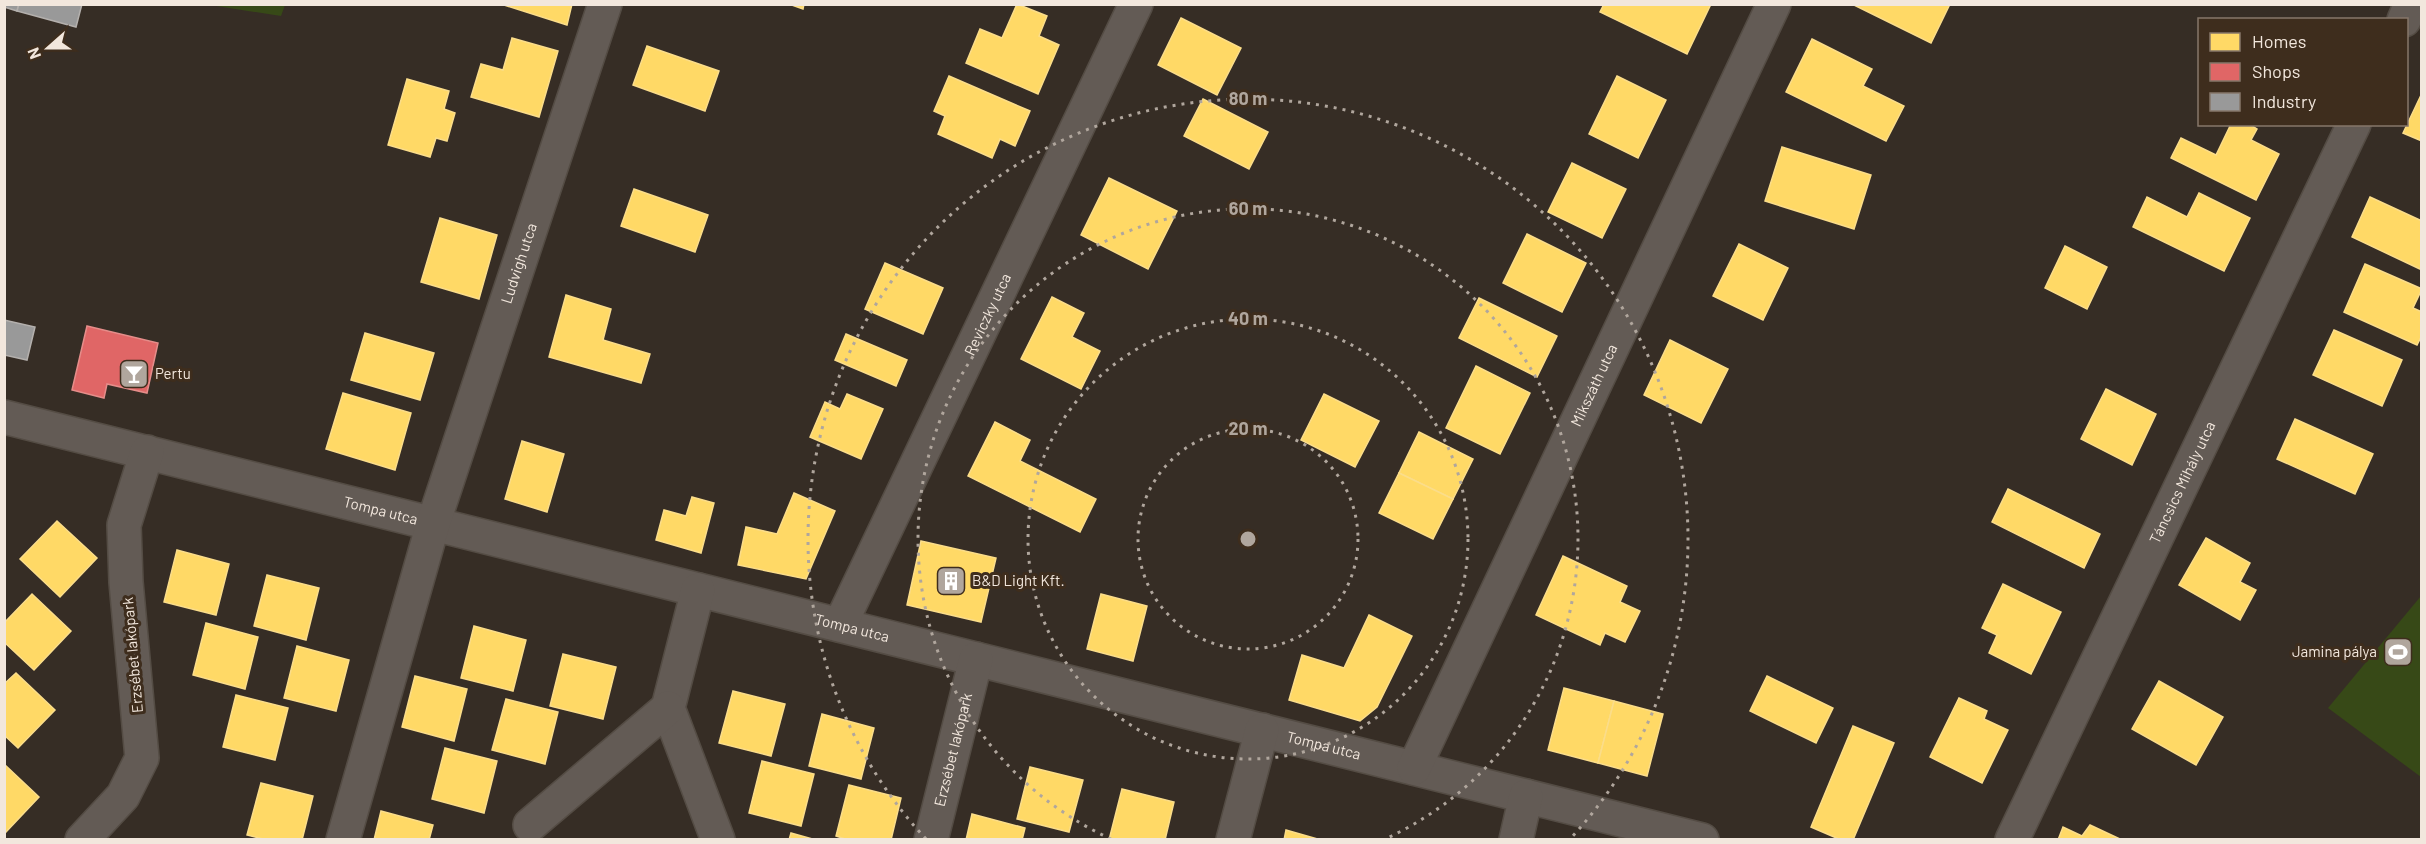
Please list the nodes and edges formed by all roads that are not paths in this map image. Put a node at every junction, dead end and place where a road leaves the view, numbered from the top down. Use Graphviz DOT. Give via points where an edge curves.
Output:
graph roads {
  1 [pos="605,4"];
  2 [pos="1136,4"];
  3 [pos="1774,4"];
  4 [pos="2411,4"];
  5 [pos="2405,18"];
  6 [pos="2353,126"];
  7 [pos="4,417"];
  8 [pos="147,452"];
  9 [pos="434,524"];
  10 [pos="698,590"];
  11 [pos="840,625"];
  12 [pos="976,659"];
  13 [pos="668,708"];
  14 [pos="1262,730"];
  15 [pos="1414,768"];
  16 [pos="1526,795"];
  17 [pos="530,825"];
  18 [pos="82,840"];
  19 [pos="343,840"];
  20 [pos="718,840"];
  21 [pos="931,840"];
  22 [pos="1233,840"];
  23 [pos="1516,840"];
  24 [pos="1702,840"];
  25 [pos="2012,840"];
  1 -- 9 [label="street, Ludvigh utca"];
  2 -- 11 [label="street, Reviczky utca"];
  3 -- 15 [label="street, Mikszáth utca"];
  4 -- 5 [label="street"];
  6 -- 25 [label="street, Táncsics Mihály utca"];
  7 -- 8 [label="street, Tompa utca"];
  8 -- 9 [label="street, Tompa utca"];
  8 -- 18 [label="street, Erzsébet lakópark" via="124,525 142,758 123,796"];
  9 -- 10 [label="street, Tompa utca"];
  9 -- 19 [label="street, Ludvigh utca"];
  10 -- 11 [label="street, Tompa utca"];
  10 -- 13 [label="street"];
  11 -- 12 [label="street, Tompa utca"];
  12 -- 14 [label="street, Tompa utca"];
  12 -- 21 [label="street, Erzsébet lakópark"];
  13 -- 17 [label="street"];
  13 -- 20 [label="street"];
  14 -- 15 [label="street, Tompa utca"];
  14 -- 22 [label="street"];
  15 -- 16 [label="street, Tompa utca"];
  16 -- 23 [label="street"];
  16 -- 24 [label="street, Tompa utca"];
}
